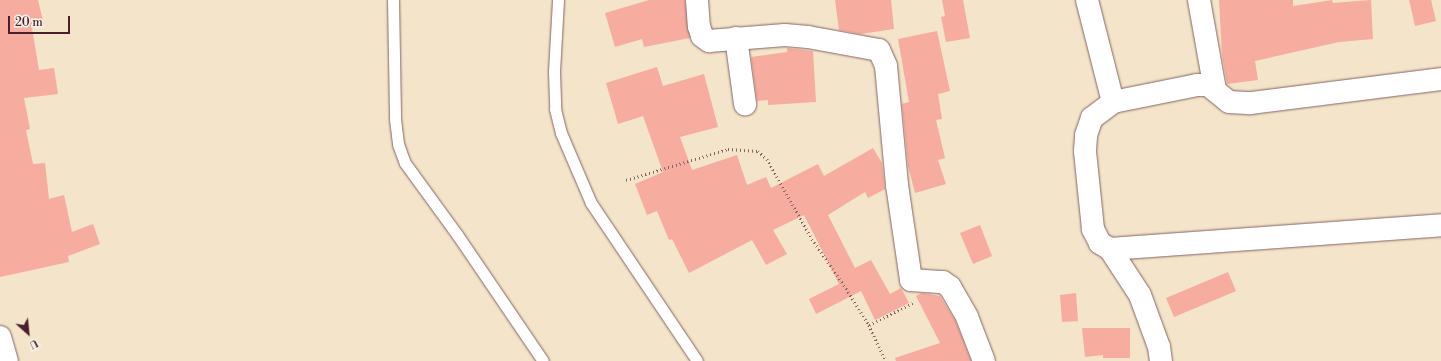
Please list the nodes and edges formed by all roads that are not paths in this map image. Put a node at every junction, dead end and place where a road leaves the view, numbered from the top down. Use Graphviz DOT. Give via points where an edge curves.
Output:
graph roads {
  1 [pos="392,0"];
  2 [pos="558,0"];
  3 [pos="697,0"];
  4 [pos="1087,0"];
  5 [pos="1199,0"];
  6 [pos="736,38"];
  7 [pos="1441,78"];
  8 [pos="1215,90"];
  9 [pos="1113,102"];
  10 [pos="746,104"];
  11 [pos="1441,225"];
  12 [pos="1110,249"];
  13 [pos="0,337"];
  14 [pos="8,361"];
  15 [pos="543,361"];
  16 [pos="697,361"];
  17 [pos="984,361"];
  18 [pos="1161,361"];
  1 -- 15 [label="lane" via="395,119 398,144 405,163"];
  2 -- 16 [label="lane" via="554,72 555,109 561,133 591,203"];
  3 -- 6 [label="street" via="702,36 717,42"];
  4 -- 9 [label="street"];
  5 -- 8 [label="street"];
  6 -- 10 [label="street"];
  6 -- 17 [label="street" via="785,35 878,50 886,66 897,185 911,280 943,282 950,287 967,317"];
  7 -- 8 [label="street" via="1251,103 1229,102"];
  8 -- 9 [label="street" via="1208,85 1197,85"];
  9 -- 12 [label="street" via="1092,118 1086,135 1085,151 1092,229 1100,243"];
  11 -- 12 [label="street"];
  12 -- 18 [label="street" via="1140,295 1159,347"];
  13 -- 14 [label="street"];
}
